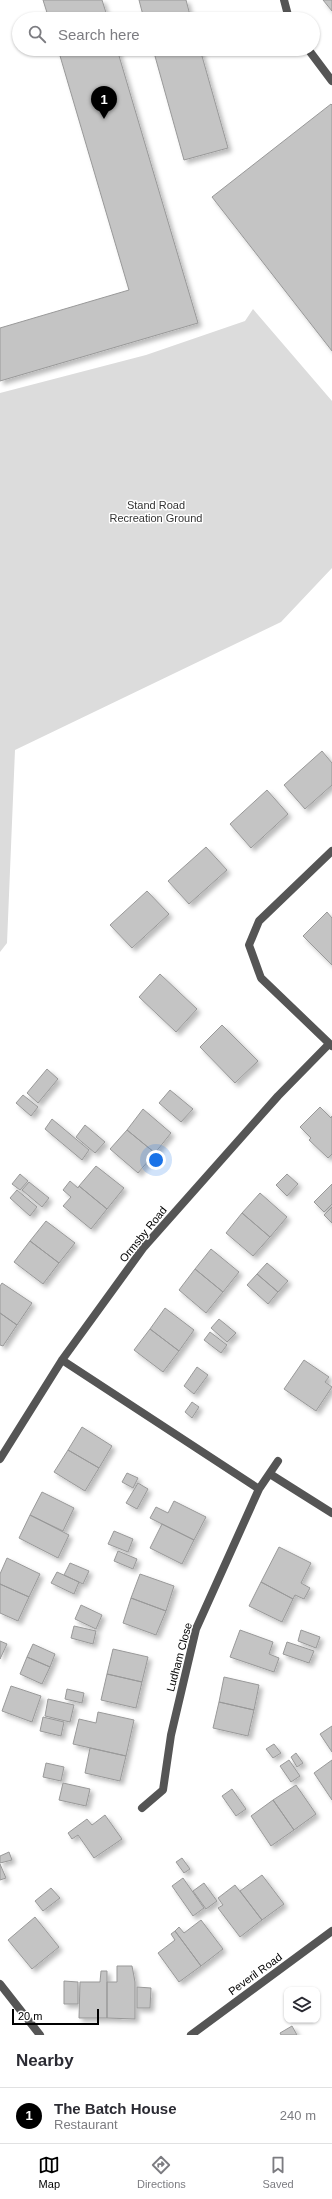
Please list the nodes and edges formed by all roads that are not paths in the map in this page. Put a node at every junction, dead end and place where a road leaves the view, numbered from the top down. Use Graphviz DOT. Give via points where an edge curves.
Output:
graph roads {
  1 [pos="284,0"];
  2 [pos="287,12"];
  3 [pos="313,56"];
  4 [pos="332,81"];
  5 [pos="332,851"];
  6 [pos="331,1045"];
  7 [pos="62,1360"];
  8 [pos="0,1459"];
  9 [pos="278,1461"];
  10 [pos="270,1474"];
  11 [pos="260,1489"];
  12 [pos="332,1513"];
  13 [pos="142,1808"];
  14 [pos="332,1931"];
  15 [pos="0,1984"];
  16 [pos="40,2035"];
  17 [pos="191,2035"];
  1 -- 2 [label="street"];
  3 -- 4 [label="street"];
  5 -- 6 [label="street" via="259,921 249,945 261,978"];
  6 -- 7 [label="street, Ormsby Road" via="278,1096 144,1247"];
  7 -- 8 [label="street, Ormsby Road"];
  7 -- 11 [label="street"];
  9 -- 10 [label="street, Ludham Close"];
  10 -- 11 [label="street, Ludham Close"];
  10 -- 12 [label="street"];
  11 -- 13 [label="street, Ludham Close" via="196,1629 171,1735 163,1790"];
  14 -- 17 [label="street, Peveril Road"];
  15 -- 16 [label="street"];
}
